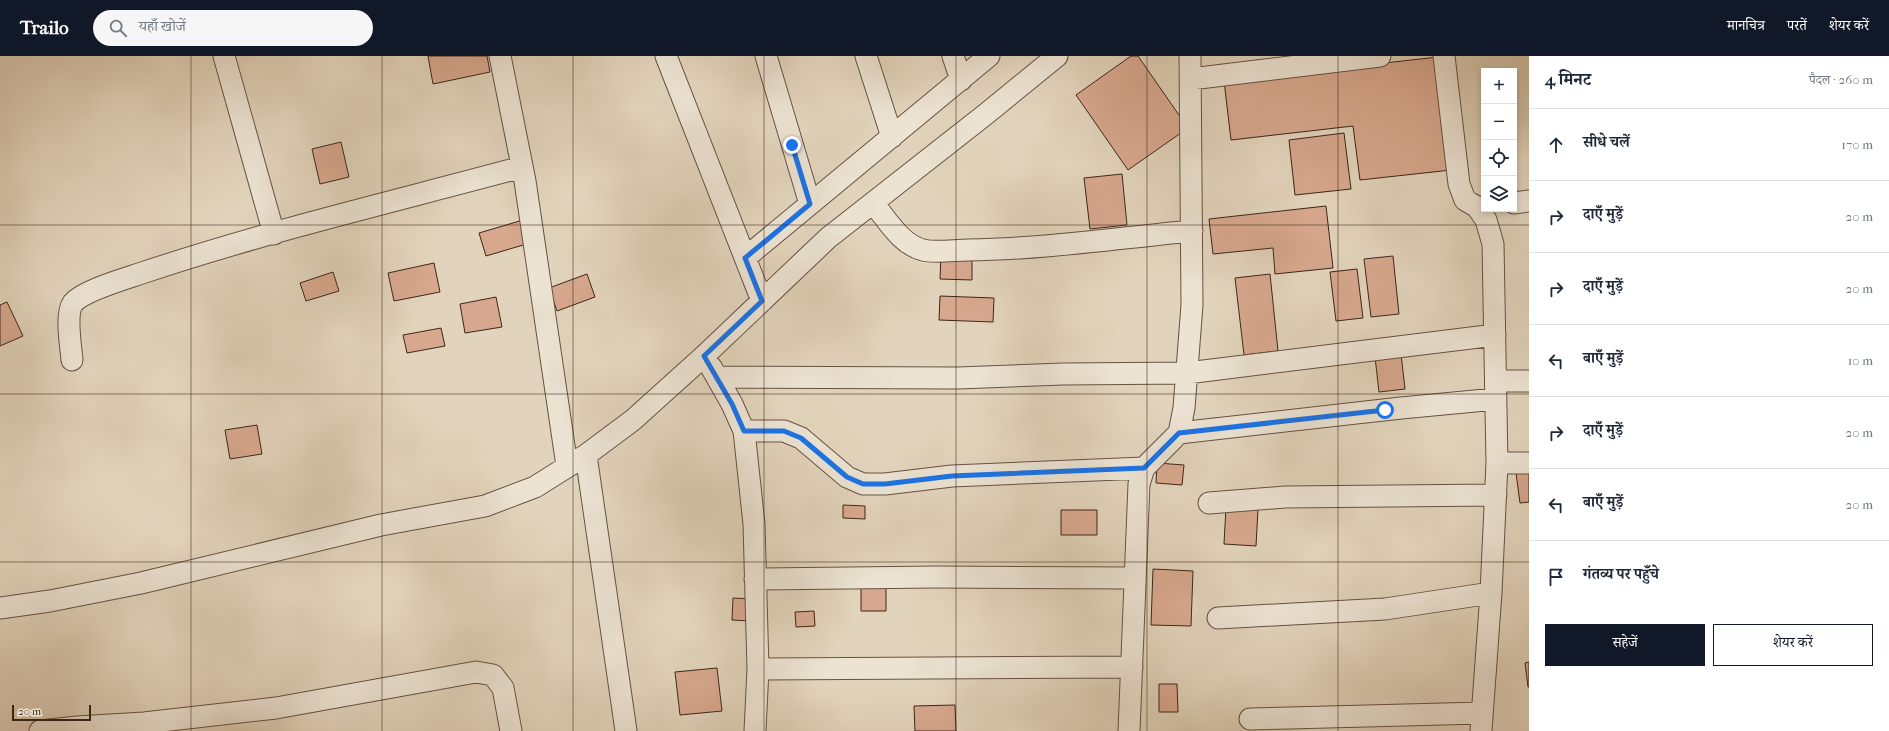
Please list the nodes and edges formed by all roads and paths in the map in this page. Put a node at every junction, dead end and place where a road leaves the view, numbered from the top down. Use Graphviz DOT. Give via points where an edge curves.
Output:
graph roads {
  1 [pos="224,56"];
  2 [pos="500,56"];
  3 [pos="666,56"];
  4 [pos="766,56"];
  5 [pos="866,56"];
  6 [pos="953,56"];
  7 [pos="989,56"];
  8 [pos="1057,56"];
  9 [pos="1190,56"];
  10 [pos="1380,56"];
  11 [pos="1444,56"];
  12 [pos="1191,79"];
  13 [pos="961,80"];
  14 [pos="892,137"];
  15 [pos="522,167"];
  16 [pos="1529,201"];
  17 [pos="873,203"];
  18 [pos="1517,203"];
  19 [pos="810,204"];
  20 [pos="1480,207"];
  21 [pos="1192,231"];
  22 [pos="274,234"];
  23 [pos="745,258"];
  24 [pos="762,301"];
  25 [pos="1495,336"];
  26 [pos="704,356"];
  27 [pos="72,360"];
  28 [pos="1187,373"];
  29 [pos="717,377"];
  30 [pos="1529,381"];
  31 [pos="1496,390"];
  32 [pos="744,431"];
  33 [pos="1179,433"];
  34 [pos="586,455"];
  35 [pos="1497,463"];
  36 [pos="1529,463"];
  37 [pos="567,466"];
  38 [pos="1144,468"];
  39 [pos="1496,495"];
  40 [pos="1209,502"];
  41 [pos="1135,578"];
  42 [pos="755,579"];
  43 [pos="1491,593"];
  44 [pos="0,608"];
  45 [pos="1218,618"];
  46 [pos="1132,667"];
  47 [pos="758,670"];
  48 [pos="1250,719"];
  49 [pos="1482,722"];
  50 [pos="94,728"];
  51 [pos="40,731"];
  52 [pos="511,731"];
  53 [pos="626,731"];
  54 [pos="755,731"];
  55 [pos="1129,731"];
  1 -- 22 [label="street"];
  2 -- 15 [label="street"];
  3 -- 23 [label="street"];
  4 -- 19 [label="street"];
  5 -- 14 [label="street"];
  6 -- 13 [label="street"];
  7 -- 13 [label="street"];
  8 -- 17 [label="street"];
  9 -- 12 [label="street"];
  10 -- 12 [label="street"];
  11 -- 20 [label="street" via="1459,184 1465,200"];
  12 -- 21 [label="street"];
  13 -- 14 [label="street"];
  14 -- 19 [label="street"];
  15 -- 22 [label="street"];
  15 -- 37 [label="street"];
  16 -- 18 [label="street"];
  17 -- 21 [label="street" via="897,232 910,244 923,250 993,250"];
  17 -- 24 [label="street" via="828,238"];
  19 -- 23 [label="street"];
  20 -- 25 [label="street" via="1493,244"];
  21 -- 28 [label="street" via="1192,305"];
  22 -- 27 [label="street" via="200,254 84,295 73,304 69,316"];
  23 -- 24 [label="street"];
  24 -- 26 [label="street"];
  25 -- 28 [label="street"];
  25 -- 31 [label="street"];
  26 -- 29 [label="street"];
  26 -- 34 [label="street" via="633,420"];
  28 -- 29 [label="street" via="958,378"];
  28 -- 33 [label="street"];
  29 -- 32 [label="street"];
  30 -- 31 [label="street"];
  31 -- 33 [label="street" via="1401,408"];
  31 -- 35 [label="street"];
  32 -- 38 [label="street" via="784,431 801,438 847,477 863,484 952,476"];
  32 -- 42 [label="street" via="754,524"];
  33 -- 38 [label="street"];
  34 -- 37 [label="street"];
  34 -- 53 [label="street"];
  35 -- 36 [label="street"];
  35 -- 39 [label="street"];
  37 -- 44 [label="street" via="535,487 485,506 382,525 140,583"];
  38 -- 41 [label="street" via="1139,484"];
  39 -- 40 [label="street" via="1285,497"];
  39 -- 43 [label="street"];
  41 -- 42 [label="street"];
  41 -- 46 [label="street"];
  42 -- 47 [label="street"];
  43 -- 45 [label="street" via="1385,609"];
  43 -- 49 [label="street"];
  46 -- 47 [label="street"];
  46 -- 55 [label="street"];
  47 -- 54 [label="street"];
  48 -- 49 [label="street"];
  50 -- 51 [label="street"];
  50 -- 52 [label="street" via="276,708 476,672 493,675 503,688"];
}
